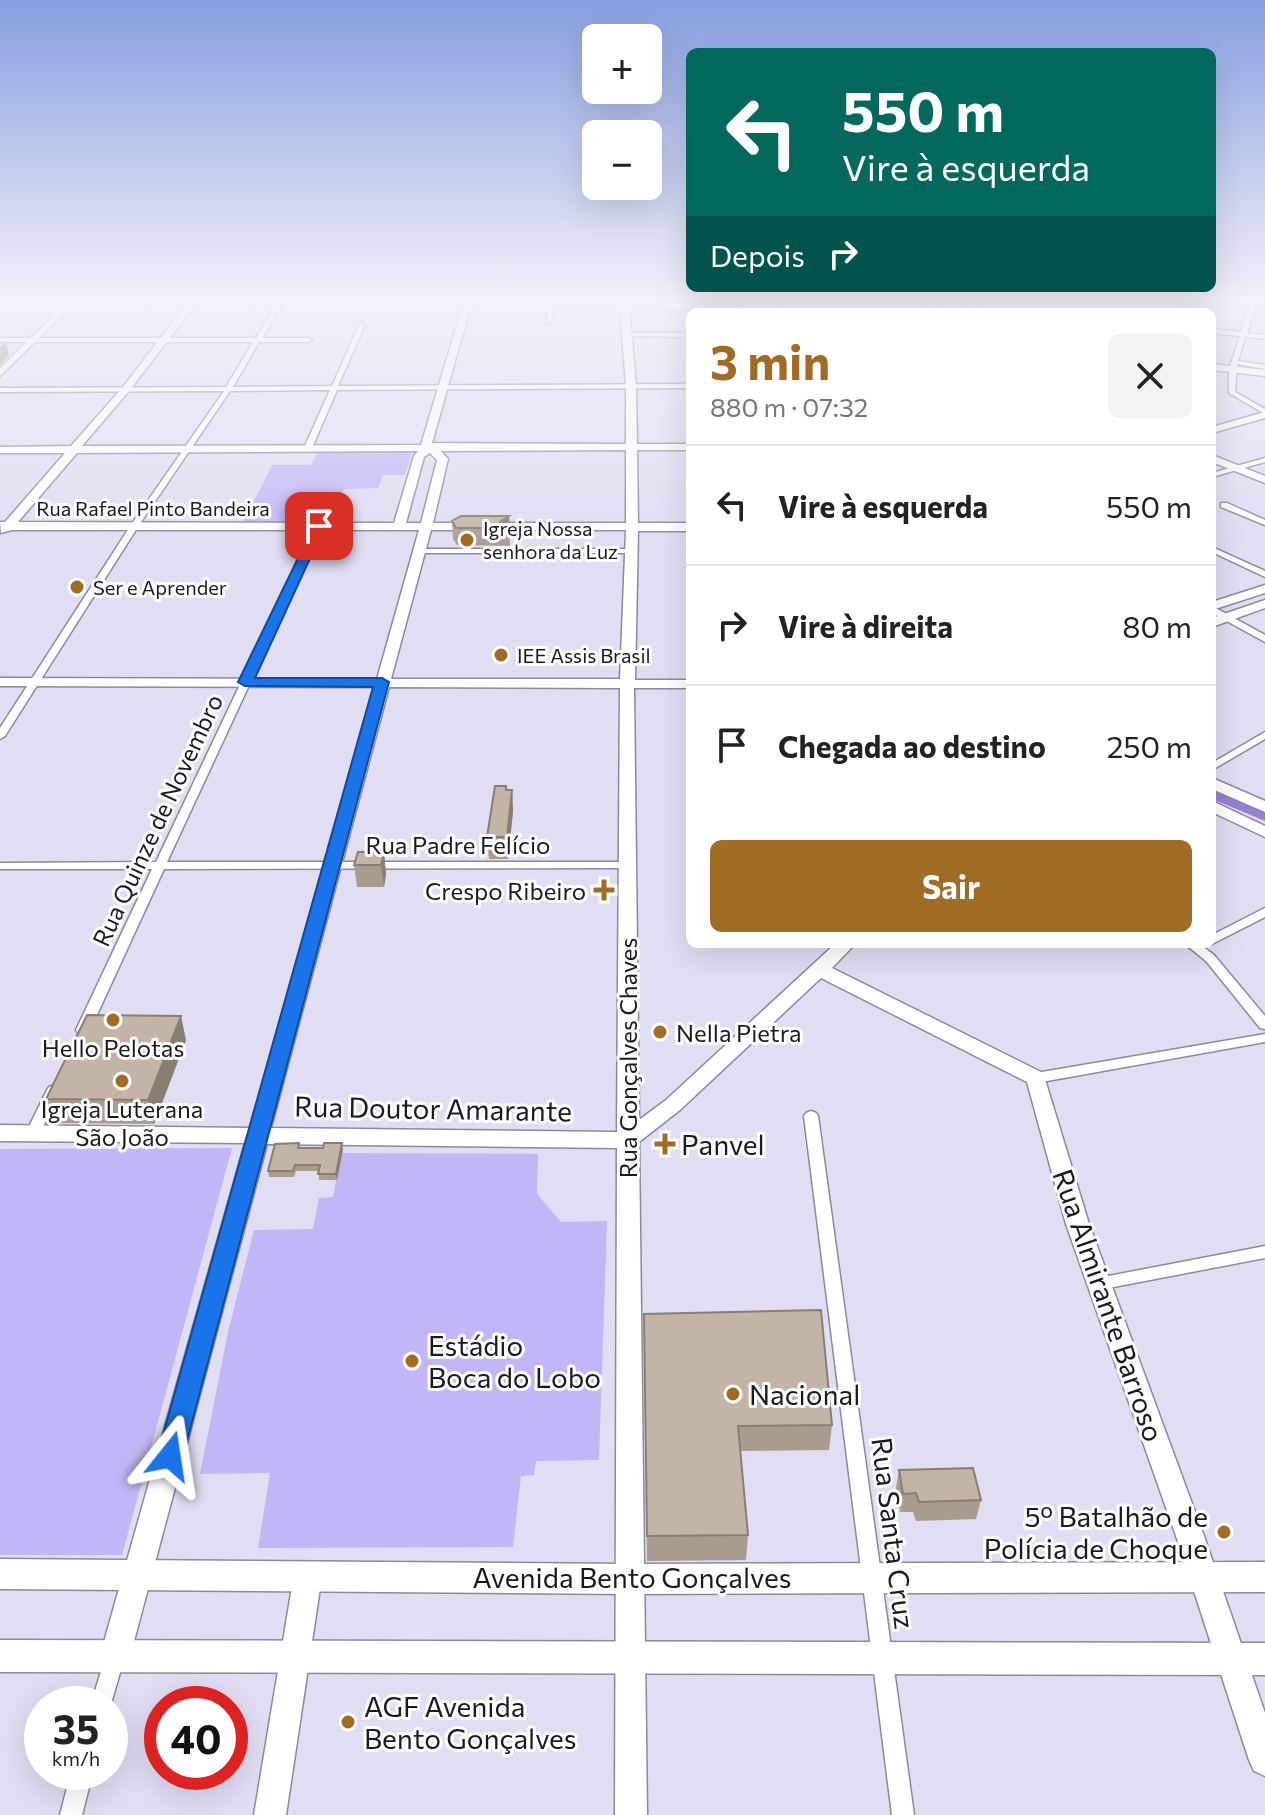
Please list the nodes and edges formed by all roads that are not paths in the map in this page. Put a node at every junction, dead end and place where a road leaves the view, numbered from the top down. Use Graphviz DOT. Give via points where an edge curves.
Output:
graph roads {
  1 [pos="129,386"];
  2 [pos="230,386"];
  3 [pos="631,386"];
  4 [pos="686,386"];
  5 [pos="1232,386"];
  6 [pos="442,387"];
  7 [pos="336,388"];
  8 [pos="126,389"];
  9 [pos="228,389"];
  10 [pos="0,390"];
  11 [pos="1265,414"];
  12 [pos="1216,429"];
  13 [pos="631,447"];
  14 [pos="686,447"];
  15 [pos="308,448"];
  16 [pos="75,449"];
  17 [pos="187,449"];
  18 [pos="0,450"];
  19 [pos="437,452"];
  20 [pos="1216,460"];
  21 [pos="1265,460"];
  22 [pos="1237,468"];
  23 [pos="1216,474"];
  24 [pos="1265,480"];
  25 [pos="1224,505"];
  26 [pos="1265,523"];
  27 [pos="135,525"];
  28 [pos="4,526"];
  29 [pos="319,526"];
  30 [pos="399,526"];
  31 [pos="424,526"];
  32 [pos="632,526"];
  33 [pos="686,527"];
  34 [pos="0,536"];
  35 [pos="419,551"];
  36 [pos="630,551"];
  37 [pos="1216,551"];
  38 [pos="1265,574"];
  39 [pos="1265,589"];
  40 [pos="1265,604"];
  41 [pos="1216,607"];
  42 [pos="1216,610"];
  43 [pos="1227,617"];
  44 [pos="1216,621"];
  45 [pos="1265,639"];
  46 [pos="0,682"];
  47 [pos="34,682"];
  48 [pos="245,682"];
  49 [pos="382,682"];
  50 [pos="627,683"];
  51 [pos="686,684"];
  52 [pos="1265,735"];
  53 [pos="0,736"];
  54 [pos="1216,765"];
  55 [pos="1216,785"];
  56 [pos="1265,807"];
  57 [pos="1216,808"];
  58 [pos="1265,832"];
  59 [pos="628,865"];
  60 [pos="0,866"];
  61 [pos="160,867"];
  62 [pos="333,867"];
  63 [pos="1265,912"];
  64 [pos="1216,938"];
  65 [pos="842,948"];
  66 [pos="1201,948"];
  67 [pos="819,969"];
  68 [pos="1265,1025"];
  69 [pos="1265,1038"];
  70 [pos="74,1049"];
  71 [pos="61,1077"];
  72 [pos="1036,1078"];
  73 [pos="811,1116"];
  74 [pos="0,1133"];
  75 [pos="33,1133"];
  76 [pos="256,1137"];
  77 [pos="626,1140"];
  78 [pos="1265,1252"];
  79 [pos="1098,1284"];
  80 [pos="0,1574"];
  81 [pos="137,1575"];
  82 [pos="308,1575"];
  83 [pos="872,1576"];
  84 [pos="1206,1577"];
  85 [pos="1265,1577"];
  86 [pos="629,1579"];
  87 [pos="0,1656"];
  88 [pos="115,1656"];
  89 [pos="630,1657"];
  90 [pos="297,1658"];
  91 [pos="1249,1659"];
  92 [pos="882,1660"];
  93 [pos="106,1686"];
  94 [pos="1265,1760"];
  95 [pos="77,1790"];
  96 [pos="71,1815"];
  97 [pos="270,1815"];
  98 [pos="631,1815"];
  99 [pos="903,1815"];
  1 -- 8 [label="street"];
  2 -- 9 [label="street"];
  3 -- 4 [label="street"];
  3 -- 6 [label="street"];
  3 -- 13 [label="street, Rua Gonçalves Chaves"];
  5 -- 11 [label="street" via="1232,393"];
  6 -- 7 [label="street"];
  6 -- 19 [label="street" via="426,444"];
  7 -- 9 [label="street"];
  7 -- 15 [label="street"];
  8 -- 9 [label="street"];
  8 -- 10 [label="street"];
  8 -- 16 [label="street"];
  9 -- 17 [label="street"];
  11 -- 12 [label="street"];
  13 -- 14 [label="street"];
  13 -- 19 [label="street"];
  13 -- 32 [label="street, Rua Gonçalves Chaves"];
  15 -- 17 [label="street"];
  15 -- 19 [label="street"];
  16 -- 17 [label="street"];
  16 -- 18 [label="street"];
  16 -- 28 [label="street"];
  17 -- 27 [label="street"];
  19 -- 30 [label="street" via="419,456"];
  19 -- 31 [label="street"];
  20 -- 22 [label="street"];
  21 -- 22 [label="street"];
  22 -- 23 [label="street"];
  22 -- 24 [label="street"];
  25 -- 26 [label="street"];
  27 -- 28 [label="street, Rua Rafael Pinto Bandeira"];
  27 -- 29 [label="street, Rua Rafael Pinto Bandeira"];
  27 -- 47 [label="street"];
  28 -- 34 [label="street"];
  29 -- 30 [label="street, Rua Rafael Pinto Bandeira"];
  29 -- 48 [label="street, Rua Quinze de Novembro"];
  30 -- 31 [label="street, Rua Rafael Pinto Bandeira"];
  31 -- 32 [label="street, Rua Rafael Pinto Bandeira"];
  31 -- 35 [label="street"];
  32 -- 33 [label="street, Rua Rafael Pinto Bandeira"];
  32 -- 36 [label="street, Rua Gonçalves Chaves"];
  35 -- 36 [label="street"];
  35 -- 49 [label="street"];
  36 -- 50 [label="street, Rua Gonçalves Chaves"];
  37 -- 38 [label="street"];
  39 -- 41 [label="street"];
  40 -- 43 [label="street"];
  42 -- 43 [label="street"];
  43 -- 44 [label="street"];
  43 -- 45 [label="street"];
  46 -- 47 [label="street"];
  47 -- 48 [label="street"];
  47 -- 53 [label="street"];
  48 -- 49 [label="street"];
  48 -- 61 [label="street, Rua Quinze de Novembro"];
  49 -- 50 [label="street"];
  49 -- 62 [label="street"];
  50 -- 51 [label="street"];
  50 -- 59 [label="street, Rua Gonçalves Chaves"];
  52 -- 54 [label="street"];
  55 -- 56 [label="street"];
  57 -- 58 [label="street"];
  59 -- 62 [label="street, Rua Padre Felício"];
  59 -- 77 [label="street, Rua Gonçalves Chaves"];
  60 -- 61 [label="street, Rua Padre Felício"];
  61 -- 62 [label="street, Rua Padre Felício"];
  61 -- 70 [label="street, Rua Quinze de Novembro"];
  62 -- 76 [label="street"];
  63 -- 64 [label="street"];
  65 -- 67 [label="street"];
  66 -- 68 [label="street"];
  67 -- 72 [label="street"];
  67 -- 77 [label="street" via="673,1105"];
  69 -- 72 [label="street"];
  71 -- 75 [label="street"];
  72 -- 79 [label="street, Rua Almirante Barroso"];
  73 -- 83 [label="street, Rua Santa Cruz"];
  74 -- 75 [label="street, Rua Doutor Amarante"];
  75 -- 76 [label="street, Rua Doutor Amarante"];
  76 -- 77 [label="street, Rua Doutor Amarante"];
  76 -- 81 [label="street"];
  77 -- 86 [label="street, Rua Gonçalves Chaves"];
  78 -- 79 [label="street"];
  79 -- 84 [label="street, Rua Almirante Barroso"];
  80 -- 81 [label="main road, Avenida Bento Gonçalves"];
  81 -- 82 [label="main road, Avenida Bento Gonçalves"];
  81 -- 88 [label="street"];
  82 -- 86 [label="main road, Avenida Bento Gonçalves"];
  82 -- 90 [label="street"];
  83 -- 84 [label="main road, Avenida Bento Gonçalves"];
  83 -- 86 [label="main road, Avenida Bento Gonçalves"];
  83 -- 92 [label="street, Rua Santa Cruz"];
  84 -- 85 [label="main road, Avenida Bento Gonçalves"];
  84 -- 91 [label="street, Rua Almirante Barroso"];
  86 -- 89 [label="street, Rua Gonçalves Chaves"];
  87 -- 88 [label="main road"];
  88 -- 90 [label="main road"];
  88 -- 93 [label="street"];
  89 -- 90 [label="main road"];
  89 -- 92 [label="main road"];
  89 -- 98 [label="street, Rua Gonçalves Chaves"];
  90 -- 97 [label="street"];
  91 -- 92 [label="main road"];
  91 -- 94 [label="street, Rua Almirante Barroso"];
  92 -- 99 [label="street, Rua Santa Cruz"];
  95 -- 96 [label="street"];
}
